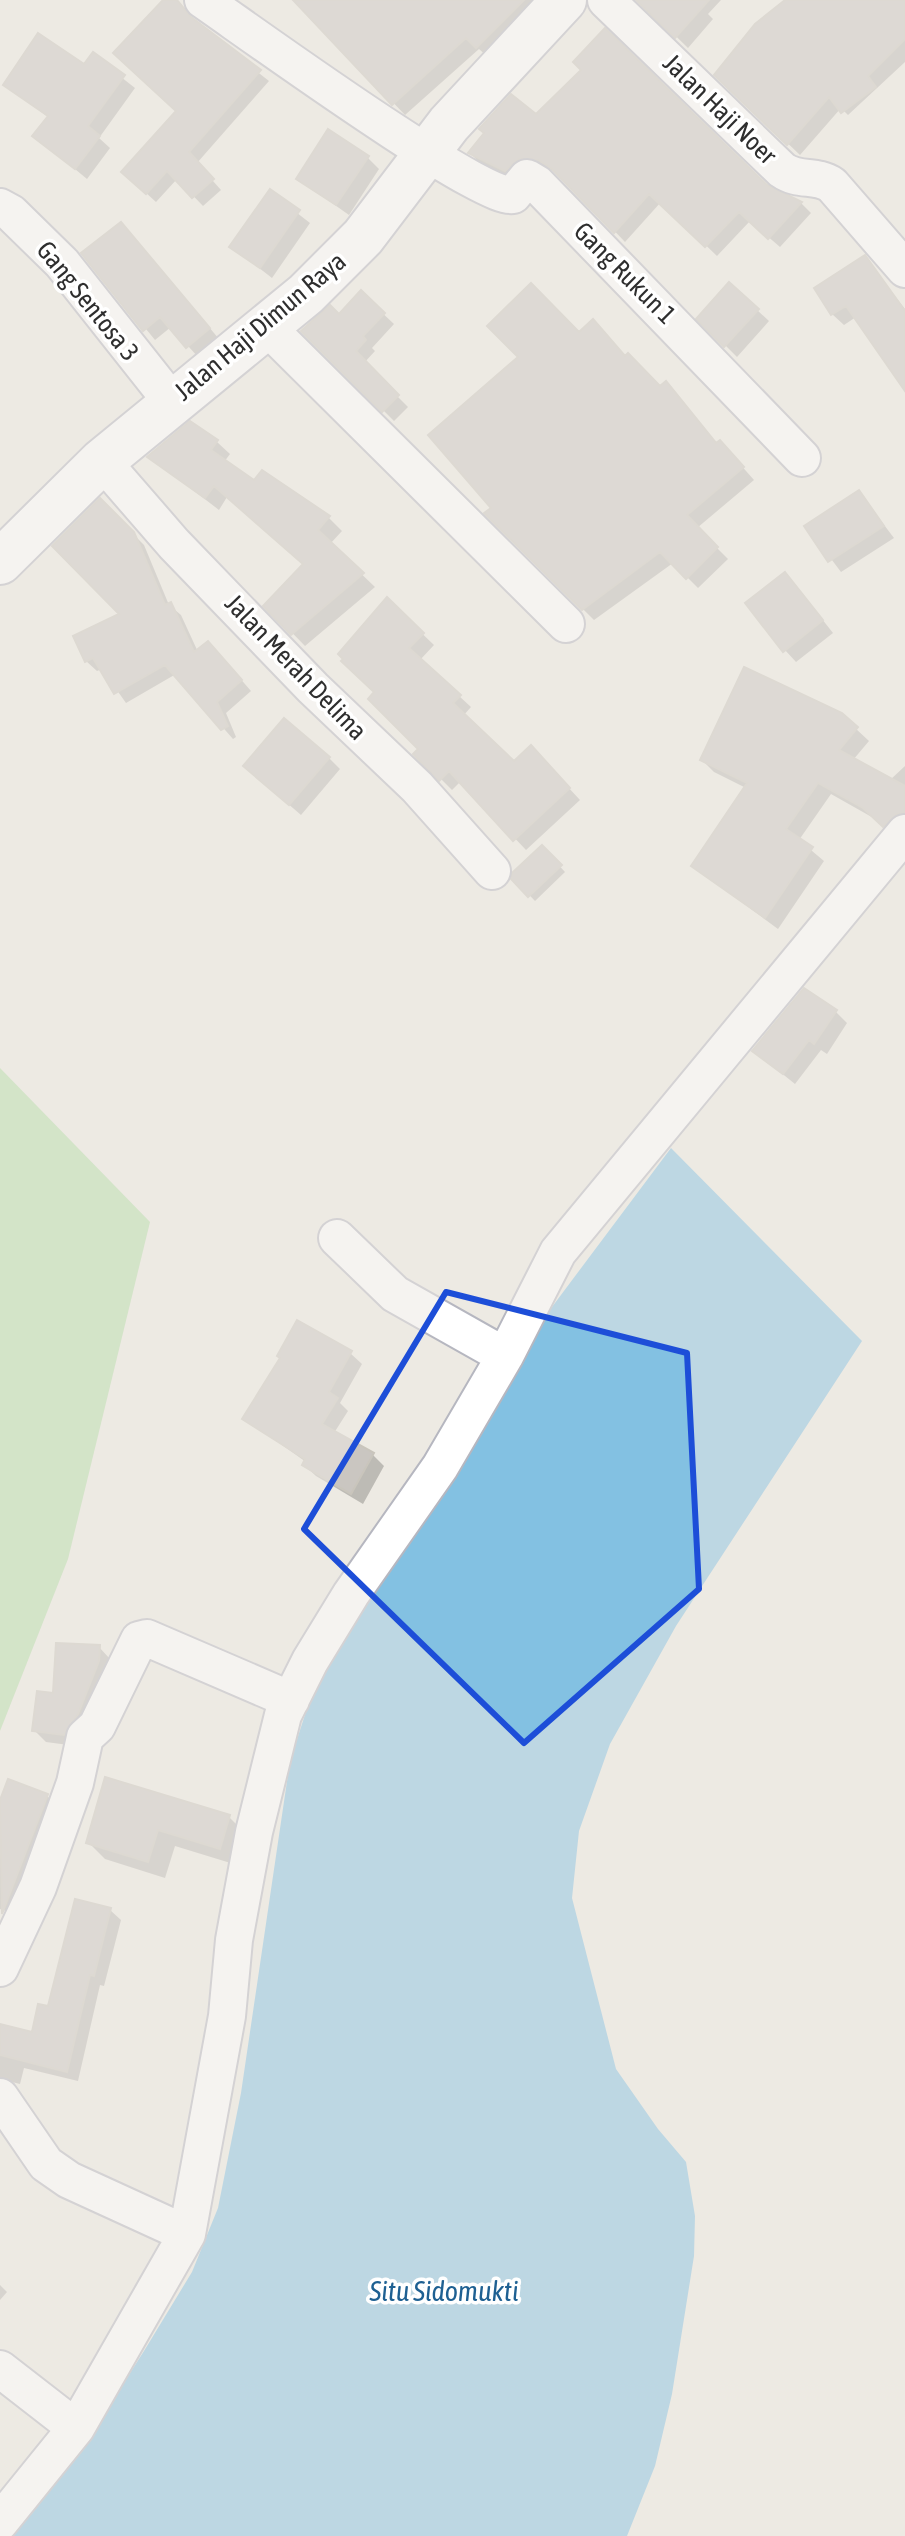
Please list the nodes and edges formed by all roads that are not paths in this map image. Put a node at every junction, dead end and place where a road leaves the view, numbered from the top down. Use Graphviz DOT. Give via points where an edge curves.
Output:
graph roads {
  1 [pos="203,0"];
  2 [pos="606,0"];
  3 [pos="560,2"];
  4 [pos="428,153"];
  5 [pos="0,207"];
  6 [pos="905,269"];
  7 [pos="267,327"];
  8 [pos="172,402"];
  9 [pos="802,458"];
  10 [pos="102,461"];
  11 [pos="0,562"];
  12 [pos="566,624"];
  13 [pos="905,833"];
  14 [pos="492,871"];
  15 [pos="337,1238"];
  16 [pos="505,1356"];
  17 [pos="291,1700"];
  18 [pos="0,1968"];
  19 [pos="0,2097"];
  20 [pos="187,2234"];
  21 [pos="0,2369"];
  22 [pos="76,2428"];
  23 [pos="0,2522"];
  1 -- 4 [label="street"];
  2 -- 6 [label="street, Jalan Haji Noer" via="782,170 795,179 822,179 832,185"];
  3 -- 4 [label="street, Jalan Haji Dimun Raya"];
  4 -- 7 [label="street, Jalan Haji Dimun Raya" via="363,237"];
  4 -- 9 [label="street, Gang Rukun 1" via="499,195 513,195 527,178 537,184"];
  5 -- 8 [label="street, Gang Sentosa 3" via="62,263"];
  7 -- 8 [label="street, Jalan Haji Dimun Raya"];
  7 -- 12 [label="street"];
  8 -- 10 [label="street, Jalan Haji Dimun Raya"];
  10 -- 11 [label="street, Jalan Haji Dimun Raya"];
  10 -- 14 [label="street, Jalan Merah Delima" via="174,544 417,787"];
  13 -- 16 [label="street" via="558,1252"];
  15 -- 16 [label="street" via="395,1294"];
  16 -- 17 [label="street" via="440,1467 351,1594"];
  17 -- 18 [label="street" via="147,1638 139,1640 97,1726 85,1737 75,1783 38,1887"];
  17 -- 20 [label="street" via="254,1832"];
  19 -- 20 [label="street" via="46,2164 69,2180"];
  20 -- 22 [label="street"];
  21 -- 22 [label="street"];
  22 -- 23 [label="street"];
}
